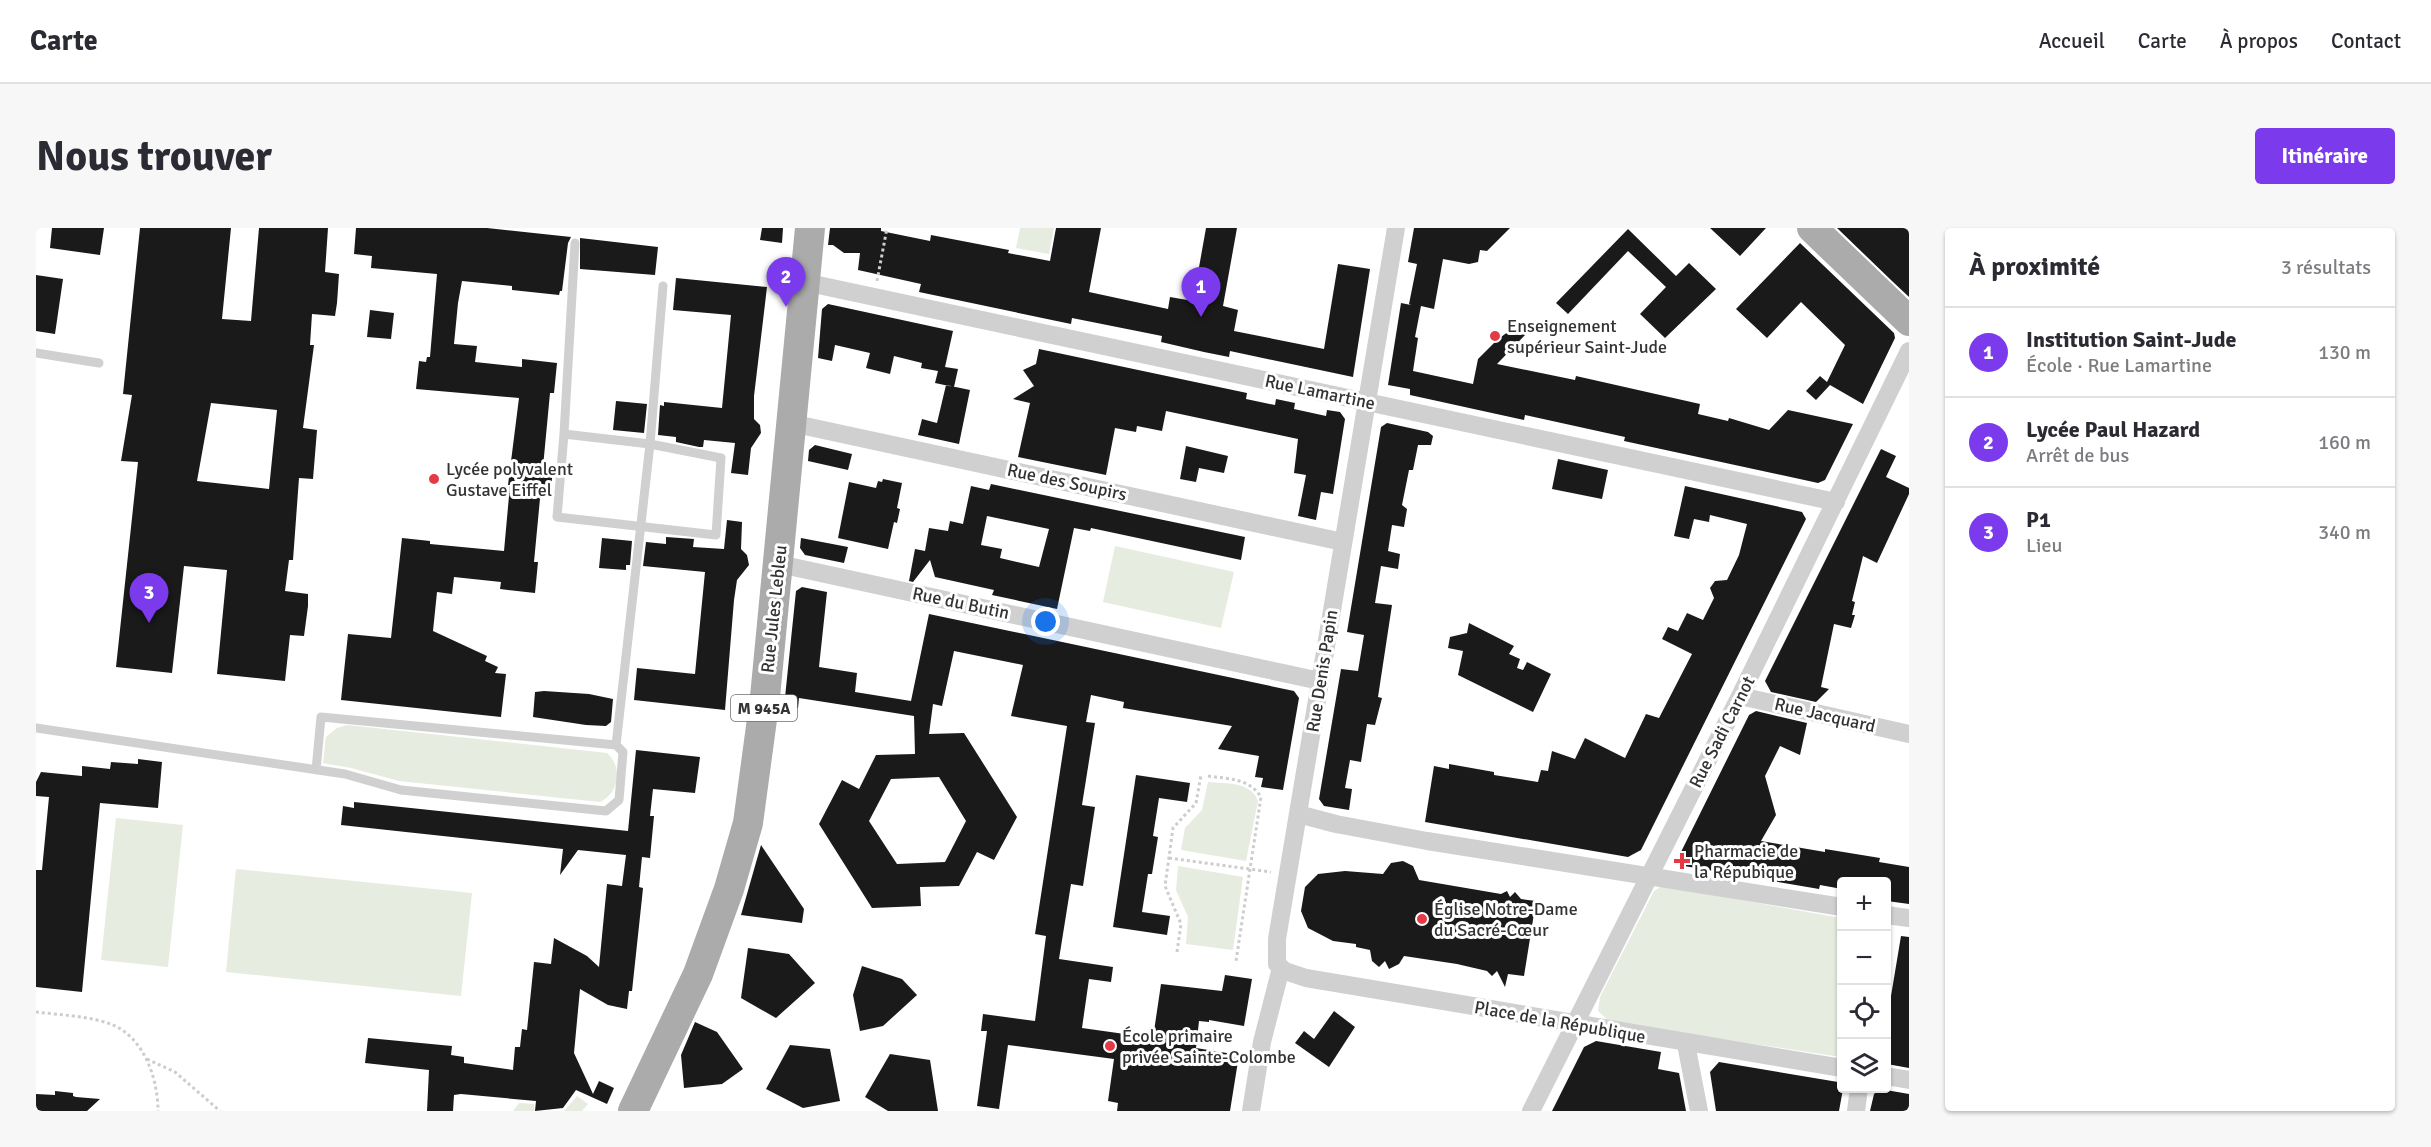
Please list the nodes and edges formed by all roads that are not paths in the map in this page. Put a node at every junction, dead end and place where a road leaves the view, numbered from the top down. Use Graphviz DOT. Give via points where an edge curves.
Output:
graph roads {
  1 [pos="810,228"];
  2 [pos="1396,228"];
  3 [pos="1812,228"];
  4 [pos="575,243"];
  5 [pos="804,282"];
  6 [pos="663,286"];
  7 [pos="1909,321"];
  8 [pos="1909,351"];
  9 [pos="36,353"];
  10 [pos="99,363"];
  11 [pos="1367,402"];
  12 [pos="791,423"];
  13 [pos="564,434"];
  14 [pos="650,444"];
  15 [pos="1836,502"];
  16 [pos="641,527"];
  17 [pos="1343,542"];
  18 [pos="778,564"];
  19 [pos="1320,681"];
  20 [pos="1740,696"];
  21 [pos="36,728"];
  22 [pos="1909,734"];
  23 [pos="616,745"];
  24 [pos="316,770"];
  25 [pos="1298,814"];
  26 [pos="1650,875"];
  27 [pos="1837,906"];
  28 [pos="1909,918"];
  29 [pos="1891,920"];
  30 [pos="1281,968"];
  31 [pos="1574,1025"];
  32 [pos="1686,1044"];
  33 [pos="1837,1067"];
  34 [pos="1891,1077"];
  35 [pos="1909,1080"];
  36 [pos="1858,1093"];
  37 [pos="633,1111"];
  38 [pos="1251,1111"];
  39 [pos="1531,1111"];
  40 [pos="1699,1111"];
  41 [pos="1856,1111"];
  1 -- 5 [label="main road, Rue Jules Lebleu / M 945A"];
  2 -- 11 [label="street, Rue Denis Papin"];
  3 -- 7 [label="main road"];
  4 -- 13 [label="lane"];
  5 -- 11 [label="street, Rue Lamartine"];
  5 -- 12 [label="main road, Rue Jules Lebleu / M 945A"];
  6 -- 14 [label="lane"];
  8 -- 15 [label="street, Rue Sadi Carnot"];
  9 -- 10 [label="lane"];
  11 -- 15 [label="street, Rue Lamartine"];
  11 -- 17 [label="street, Rue Denis Papin"];
  12 -- 17 [label="street, Rue des Soupirs"];
  12 -- 18 [label="main road, Rue Jules Lebleu / M 945A"];
  13 -- 14 [label="lane"];
  13 -- 16 [label="lane" via="557,518"];
  14 -- 16 [label="lane"];
  14 -- 16 [label="lane" via="721,458 716,535"];
  15 -- 20 [label="street, Rue Sadi Carnot"];
  16 -- 23 [label="lane"];
  17 -- 19 [label="street, Rue Denis Papin"];
  18 -- 19 [label="street, Rue du Butin"];
  18 -- 37 [label="main road, Rue Jules Lebleu / M 945A" via="758,760 739,856 698,974"];
  19 -- 25 [label="street, Rue Denis Papin"];
  20 -- 22 [label="street, Rue Jacquard"];
  20 -- 26 [label="street, Rue Sadi Carnot"];
  21 -- 24 [label="lane"];
  23 -- 24 [label="lane" via="321,717"];
  23 -- 24 [label="lane" via="623,752 619,800 606,812 401,790"];
  25 -- 26 [label="street" via="1427,841"];
  25 -- 30 [label="street, Rue Denis Papin" via="1275,951"];
  26 -- 27 [label="street"];
  26 -- 31 [label="street, Rue Sadi Carnot"];
  28 -- 29 [label="street"];
  30 -- 31 [label="street, Place de la République" via="1306,978"];
  30 -- 38 [label="street, Rue Denis Papin" via="1262,1042"];
  31 -- 32 [label="street, Place de la République"];
  31 -- 39 [label="street, Rue Sadi Carnot"];
  32 -- 33 [label="street, Place de la République"];
  32 -- 40 [label="street"];
  34 -- 35 [label="street"];
  36 -- 41 [label="street"];
}
